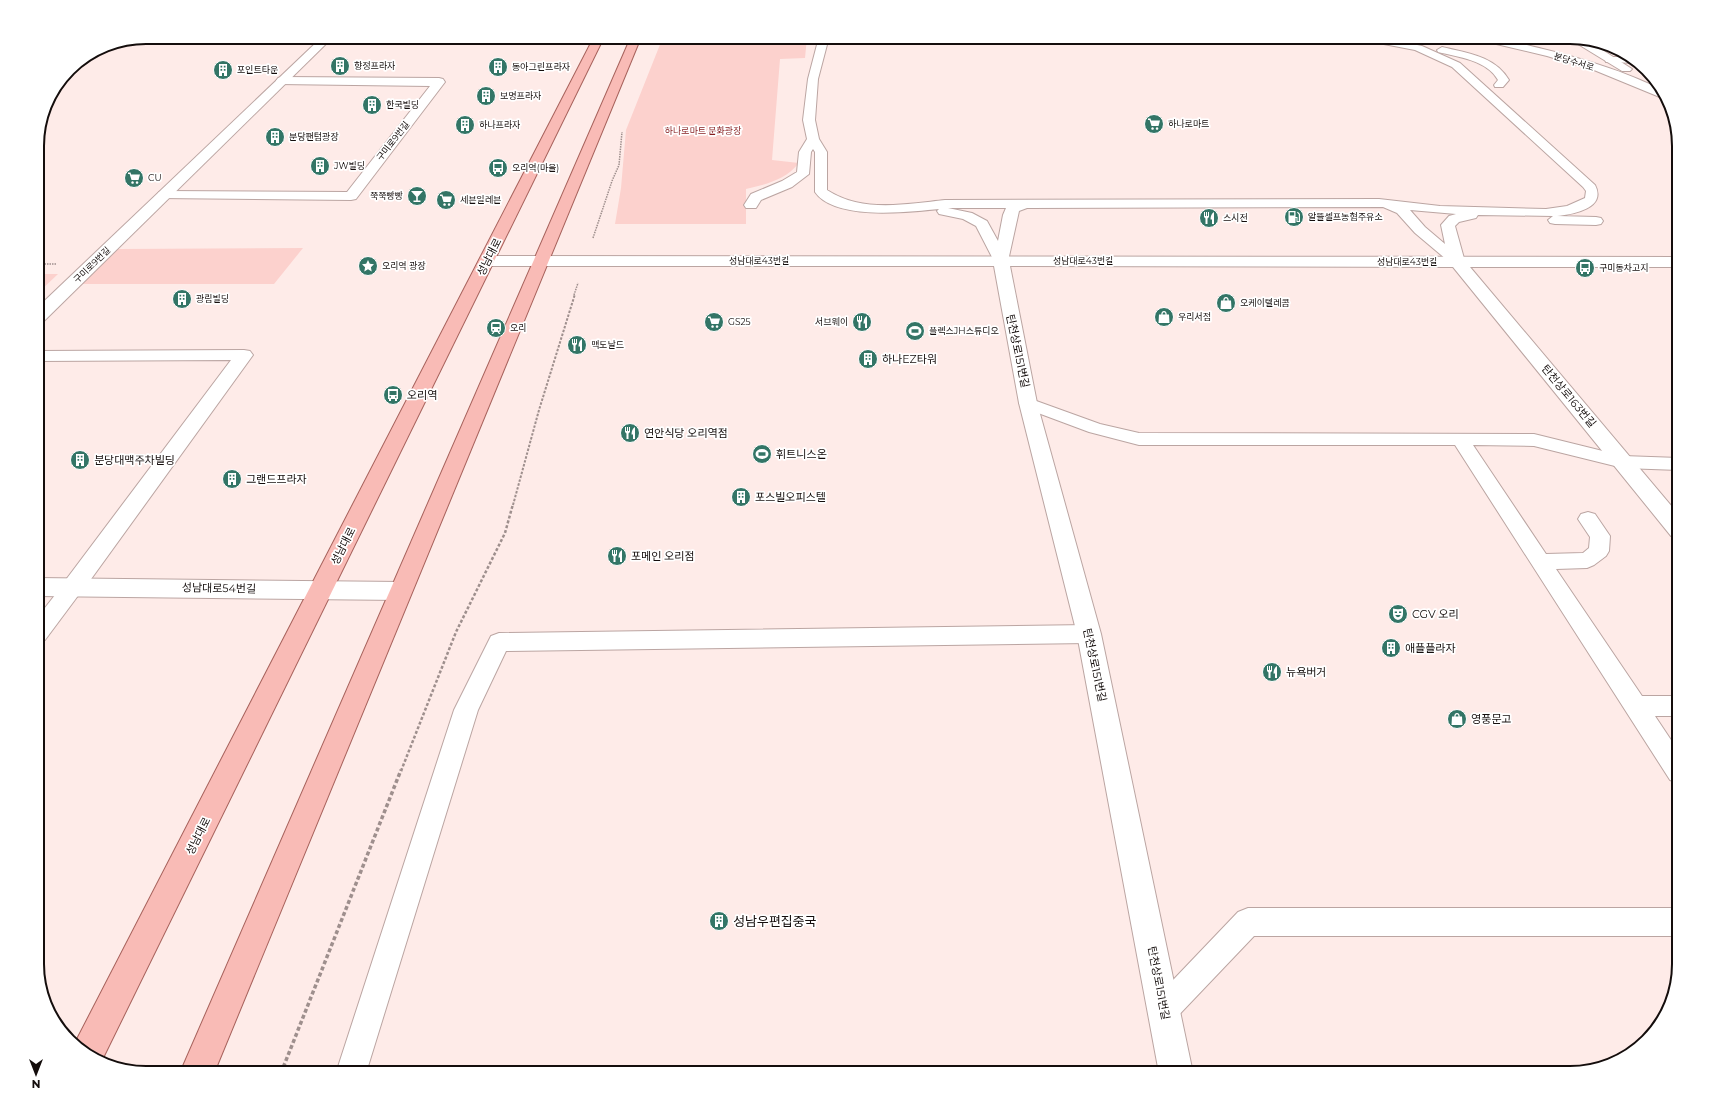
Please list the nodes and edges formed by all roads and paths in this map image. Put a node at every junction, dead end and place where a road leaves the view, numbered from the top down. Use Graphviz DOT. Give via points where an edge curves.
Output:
graph roads {
  1 [pos="321,44"];
  2 [pos="596,44"];
  3 [pos="633,44"];
  4 [pos="822,44"];
  5 [pos="1398,44"];
  6 [pos="1420,44"];
  7 [pos="1508,44"];
  8 [pos="1588,46"];
  9 [pos="1610,60"];
  10 [pos="1625,60"];
  11 [pos="282,81"];
  12 [pos="1651,84"];
  13 [pos="1499,86"];
  14 [pos="1656,92"];
  15 [pos="622,128"];
  16 [pos="813,139"];
  17 [pos="803,174"];
  18 [pos="821,192"];
  19 [pos="164,196"];
  20 [pos="1380,203"];
  21 [pos="1025,204"];
  22 [pos="751,205"];
  23 [pos="880,209"];
  24 [pos="1440,210"];
  25 [pos="1470,215"];
  26 [pos="1596,221"];
  27 [pos="487,261"];
  28 [pos="541,261"];
  29 [pos="585,261"];
  30 [pos="1001,261"];
  31 [pos="1458,262"];
  32 [pos="1672,262"];
  33 [pos="44,311"];
  34 [pos="44,356"];
  35 [pos="1028,403"];
  36 [pos="1460,439"];
  37 [pos="1623,462"];
  38 [pos="1672,464"];
  39 [pos="1588,518"];
  40 [pos="1672,522"];
  41 [pos="1541,562"];
  42 [pos="44,587"];
  43 [pos="73,587"];
  44 [pos="322,589"];
  45 [pos="401,591"];
  46 [pos="44,625"];
  47 [pos="1089,634"];
  48 [pos="1636,706"];
  49 [pos="1672,706"];
  50 [pos="1672,761"];
  51 [pos="1672,922"];
  52 [pos="1164,1010"];
  53 [pos="90,1049"];
  54 [pos="200,1066"];
  55 [pos="284,1066"];
  56 [pos="353,1066"];
  57 [pos="1175,1066"];
  1 -- 11 [label="street, 구미로9번길"];
  2 -- 27 [label="main road, 성남대로"];
  3 -- 28 [label="main road"];
  4 -- 16 [label="lane" via="813,80 809,120"];
  5 -- 24 [label="lane" via="1418,48 1456,65 1590,185 1592,191 1592,199 1587,203 1561,212"];
  6 -- 13 [label="lane" via="1494,67 1502,74 1504,80"];
  7 -- 14 [label="street, 분당수서로" via="1590,66"];
  8 -- 9 [label="street"];
  9 -- 10 [label="lane"];
  9 -- 12 [label="street"];
  11 -- 19 [label="street, 구미로9번길"];
  11 -- 19 [label="street, 구미로9번길" via="439,82 351,196"];
  15 -- 29 [label="path" via="619,165"];
  16 -- 17 [label="lane" via="805,152"];
  16 -- 18 [label="lane" via="821,152"];
  17 -- 18 [label="lane" via="806,184"];
  17 -- 22 [label="lane" via="756,197"];
  18 -- 23 [label="lane" via="828,199 840,203"];
  19 -- 33 [label="street, 구미로9번길"];
  20 -- 21 [label="lane"];
  20 -- 24 [label="lane"];
  20 -- 31 [label="lane" via="1402,210 1420,230"];
  21 -- 23 [label="lane" via="945,204"];
  21 -- 30 [label="lane" via="1013,208 1010,215"];
  23 -- 30 [label="lane" via="947,212 967,216 982,224"];
  24 -- 25 [label="lane"];
  25 -- 26 [label="lane" via="1503,220"];
  25 -- 31 [label="lane" via="1454,219 1448,225"];
  27 -- 28 [label="street, 성남대로43번길"];
  27 -- 44 [label="main road, 성남대로"];
  28 -- 29 [label="street, 성남대로43번길"];
  28 -- 45 [label="main road"];
  29 -- 30 [label="street, 성남대로43번길"];
  29 -- 55 [label="path" via="539,410 506,533 456,632"];
  30 -- 31 [label="street, 성남대로43번길"];
  30 -- 35 [label="street, 탄천상로151번길"];
  31 -- 32 [label="street, 성남대로43번길"];
  31 -- 37 [label="street, 탄천상로163번길"];
  34 -- 43 [label="street" via="244,356"];
  35 -- 36 [label="lane" via="1095,428 1139,439"];
  35 -- 47 [label="street, 탄천상로151번길"];
  36 -- 37 [label="lane" via="1534,440"];
  36 -- 41 [label="lane"];
  37 -- 38 [label="lane"];
  37 -- 40 [label="street, 탄천상로163번길"];
  39 -- 41 [label="lane" via="1600,536 1599,550 1587,560"];
  41 -- 48 [label="lane"];
  42 -- 43 [label="street, 성남대로54번길"];
  43 -- 44 [label="street, 성남대로54번길"];
  43 -- 46 [label="lane"];
  44 -- 45 [label="street, 성남대로54번길"];
  44 -- 53 [label="main road, 성남대로"];
  45 -- 54 [label="main road"];
  47 -- 52 [label="street, 탄천상로151번길"];
  47 -- 56 [label="lane" via="499,642 466,710"];
  48 -- 49 [label="lane"];
  48 -- 50 [label="lane"];
  51 -- 52 [label="lane" via="1248,922"];
  52 -- 57 [label="street, 탄천상로151번길"];
}
